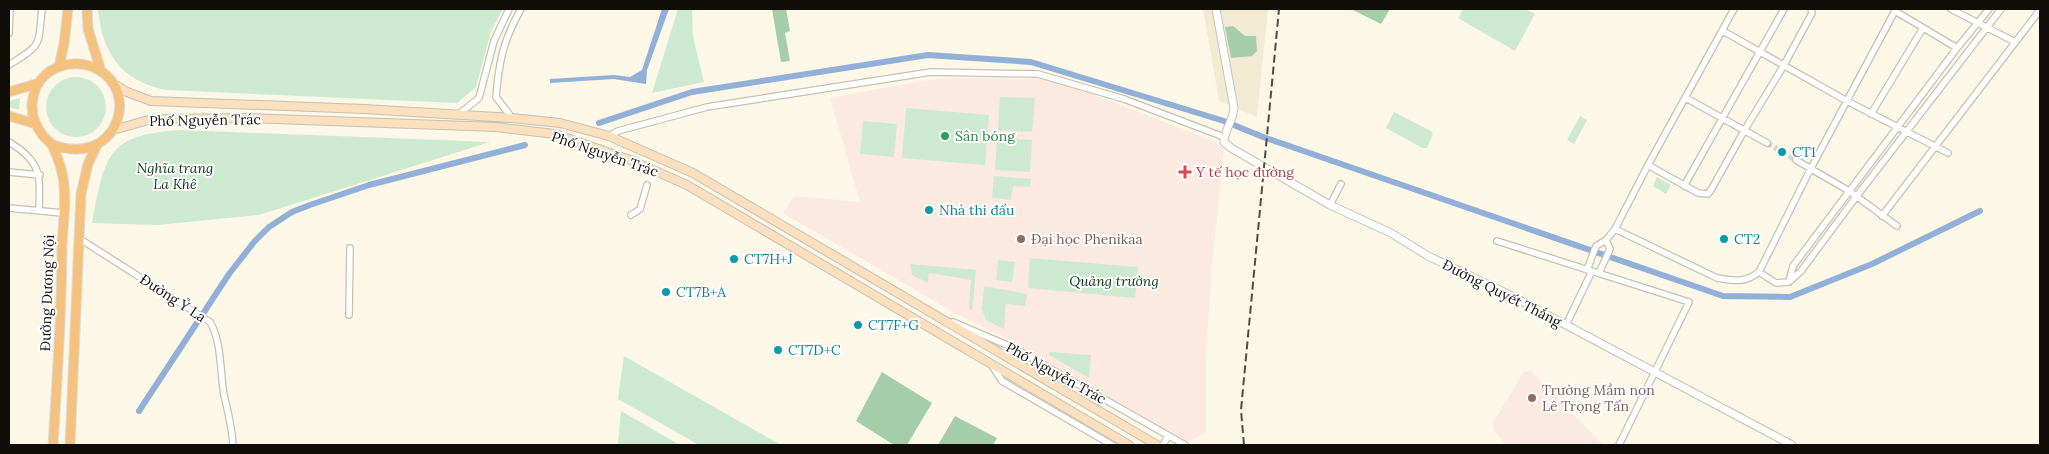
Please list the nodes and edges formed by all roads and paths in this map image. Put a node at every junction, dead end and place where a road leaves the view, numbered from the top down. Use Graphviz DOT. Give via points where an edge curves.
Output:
graph roads {
  1 [pos="10,9"];
  2 [pos="42,9"];
  3 [pos="68,9"];
  4 [pos="87,9"];
  5 [pos="509,9"];
  6 [pos="521,9"];
  7 [pos="1216,9"];
  8 [pos="1734,9"];
  9 [pos="1784,9"];
  10 [pos="1812,9"];
  11 [pos="1951,9"];
  12 [pos="1989,9"];
  13 [pos="2001,9"];
  14 [pos="1895,10"];
  15 [pos="2040,10"];
  16 [pos="1978,22"];
  17 [pos="1987,27"];
  18 [pos="1923,28"];
  19 [pos="1723,31"];
  20 [pos="9,33"];
  21 [pos="2015,42"];
  22 [pos="1956,48"];
  23 [pos="1760,52"];
  24 [pos="9,65"];
  25 [pos="1784,65"];
  26 [pos="59,66"];
  27 [pos="101,71"];
  28 [pos="111,82"];
  29 [pos="39,83"];
  30 [pos="9,92"];
  31 [pos="1686,98"];
  32 [pos="1847,101"];
  33 [pos="247,106"];
  34 [pos="459,114"];
  35 [pos="1871,114"];
  36 [pos="9,116"];
  37 [pos="247,118"];
  38 [pos="512,118"];
  39 [pos="1722,119"];
  40 [pos="36,124"];
  41 [pos="1898,127"];
  42 [pos="113,130"];
  43 [pos="1744,131"];
  44 [pos="1906,131"];
  45 [pos="1225,135"];
  46 [pos="609,136"];
  47 [pos="9,142"];
  48 [pos="1767,143"];
  49 [pos="51,144"];
  50 [pos="97,145"];
  51 [pos="1935,146"];
  52 [pos="1948,153"];
  53 [pos="1796,160"];
  54 [pos="1648,165"];
  55 [pos="1811,168"];
  56 [pos="9,172"];
  57 [pos="40,175"];
  58 [pos="1341,184"];
  59 [pos="647,185"];
  60 [pos="1684,186"];
  61 [pos="1849,191"];
  62 [pos="1856,197"];
  63 [pos="1330,205"];
  64 [pos="9,208"];
  65 [pos="39,210"];
  66 [pos="63,213"];
  67 [pos="631,215"];
  68 [pos="1882,216"];
  69 [pos="1896,226"];
  70 [pos="1615,229"];
  71 [pos="80,239"];
  72 [pos="1606,240"];
  73 [pos="1497,241"];
  74 [pos="350,248"];
  75 [pos="851,267"];
  76 [pos="1589,269"];
  77 [pos="1600,272"];
  78 [pos="1759,272"];
  79 [pos="846,278"];
  80 [pos="1789,282"];
  81 [pos="62,296"];
  82 [pos="76,296"];
  83 [pos="923,309"];
  84 [pos="349,315"];
  85 [pos="1566,325"];
  86 [pos="990,362"];
  87 [pos="1654,372"];
  88 [pos="1168,436"];
  89 [pos="53,445"];
  90 [pos="70,445"];
  91 [pos="233,445"];
  92 [pos="1110,445"];
  93 [pos="1129,445"];
  94 [pos="1158,445"];
  95 [pos="1163,445"];
  96 [pos="1184,445"];
  97 [pos="1620,445"];
  98 [pos="1792,445"];
  1 -- 20 [label="street"];
  2 -- 24 [label="street" via="39,42 33,50"];
  3 -- 26 [label="main road"];
  4 -- 27 [label="main road" via="88,29"];
  5 -- 34 [label="street" via="494,41 479,98"];
  6 -- 38 [label="street" via="499,62 496,97"];
  7 -- 45 [label="street" via="1234,108 1233,120"];
  8 -- 19 [label="street"];
  9 -- 23 [label="street"];
  10 -- 25 [label="street"];
  11 -- 16 [label="street"];
  12 -- 16 [label="street"];
  13 -- 17 [label="street"];
  14 -- 18 [label="street"];
  14 -- 32 [label="street"];
  15 -- 21 [label="street"];
  16 -- 17 [label="street"];
  16 -- 22 [label="street"];
  17 -- 21 [label="street"];
  17 -- 44 [label="street"];
  18 -- 22 [label="street"];
  18 -- 35 [label="street"];
  19 -- 23 [label="street"];
  19 -- 31 [label="street"];
  21 -- 51 [label="street"];
  22 -- 41 [label="street"];
  23 -- 25 [label="street"];
  23 -- 39 [label="street"];
  25 -- 32 [label="street"];
  25 -- 43 [label="street"];
  26 -- 27 [label="main road" via="80,63"];
  26 -- 29 [label="main road"];
  27 -- 28 [label="main road"];
  28 -- 33 [label="main road, Phố Nguyễn Trác" via="151,101"];
  28 -- 42 [label="main road" via="116,89 119,106"];
  29 -- 30 [label="main road"];
  29 -- 40 [label="main road" via="33,99"];
  31 -- 39 [label="street"];
  31 -- 54 [label="street"];
  32 -- 35 [label="street"];
  32 -- 55 [label="street"];
  33 -- 34 [label="main road, Phố Nguyễn Trác"];
  33 -- 37 [label="main road"];
  34 -- 38 [label="main road, Phố Nguyễn Trác"];
  35 -- 41 [label="street"];
  36 -- 40 [label="main road"];
  37 -- 42 [label="main road, Phố Nguyễn Trác" via="152,119"];
  37 -- 79 [label="main road, Phố Nguyễn Trác" via="496,127 555,134 633,161 687,185"];
  38 -- 46 [label="main road, Phố Nguyễn Trác" via="560,123"];
  39 -- 43 [label="street"];
  39 -- 60 [label="street"];
  40 -- 49 [label="main road"];
  41 -- 44 [label="street"];
  41 -- 61 [label="street"];
  42 -- 50 [label="main road"];
  43 -- 48 [label="street"];
  43 -- 60 [label="street" via="1708,194"];
  44 -- 51 [label="street"];
  44 -- 62 [label="street"];
  45 -- 46 [label="street" via="1124,99 1038,74 931,72 707,107"];
  45 -- 63 [label="street, Đường Quyết Thắng" via="1224,142 1231,148"];
  46 -- 75 [label="main road, Phố Nguyễn Trác" via="693,173"];
  47 -- 57 [label="street" via="27,156"];
  49 -- 50 [label="main road" via="70,150"];
  49 -- 66 [label="main road, Đường Dương Nội" via="63,178"];
  50 -- 71 [label="main road, Đường Dương Nội" via="88,164 81,194"];
  51 -- 52 [label="street"];
  51 -- 68 [label="street"];
  53 -- 55 [label="street"];
  54 -- 60 [label="street"];
  54 -- 70 [label="street"];
  55 -- 61 [label="street"];
  55 -- 78 [label="street"];
  56 -- 57 [label="street"];
  57 -- 65 [label="street"];
  58 -- 63 [label="street"];
  59 -- 67 [label="street" via="640,209"];
  61 -- 62 [label="street"];
  61 -- 80 [label="street" via="1794,266"];
  62 -- 68 [label="street"];
  62 -- 80 [label="street" via="1802,271"];
  63 -- 85 [label="street, Đường Quyết Thắng" via="1391,233 1428,256"];
  64 -- 65 [label="street"];
  65 -- 66 [label="street"];
  66 -- 81 [label="main road, Đường Dương Nội"];
  68 -- 69 [label="street"];
  70 -- 72 [label="street"];
  70 -- 78 [label="street" via="1718,278 1747,280"];
  71 -- 82 [label="main road, Đường Dương Nội"];
  71 -- 91 [label="street, Đường Ỷ La" via="210,322 221,365"];
  72 -- 76 [label="street" via="1596,246"];
  72 -- 77 [label="street" via="1610,249"];
  73 -- 76 [label="street"];
  74 -- 84 [label="street"];
  75 -- 79 [label="main road"];
  75 -- 83 [label="main road, Phố Nguyễn Trác"];
  76 -- 77 [label="street"];
  76 -- 85 [label="street"];
  77 -- 87 [label="street" via="1689,302"];
  78 -- 80 [label="street" via="1776,282"];
  79 -- 86 [label="main road, Phố Nguyễn Trác"];
  81 -- 82 [label="main road"];
  81 -- 89 [label="main road, Đường Dương Nội"];
  82 -- 90 [label="main road, Đường Dương Nội"];
  83 -- 88 [label="street, Phố Nguyễn Trác" via="1014,348"];
  83 -- 94 [label="main road, Phố Nguyễn Trác"];
  85 -- 87 [label="street, Đường Quyết Thắng"];
  86 -- 92 [label="street, Phố Nguyễn Trác" via="1002,381"];
  86 -- 93 [label="main road, Phố Nguyễn Trác"];
  87 -- 97 [label="street"];
  87 -- 98 [label="street, Đường Quyết Thắng"];
  88 -- 95 [label="street"];
  88 -- 96 [label="street, Phố Nguyễn Trác"];
}
